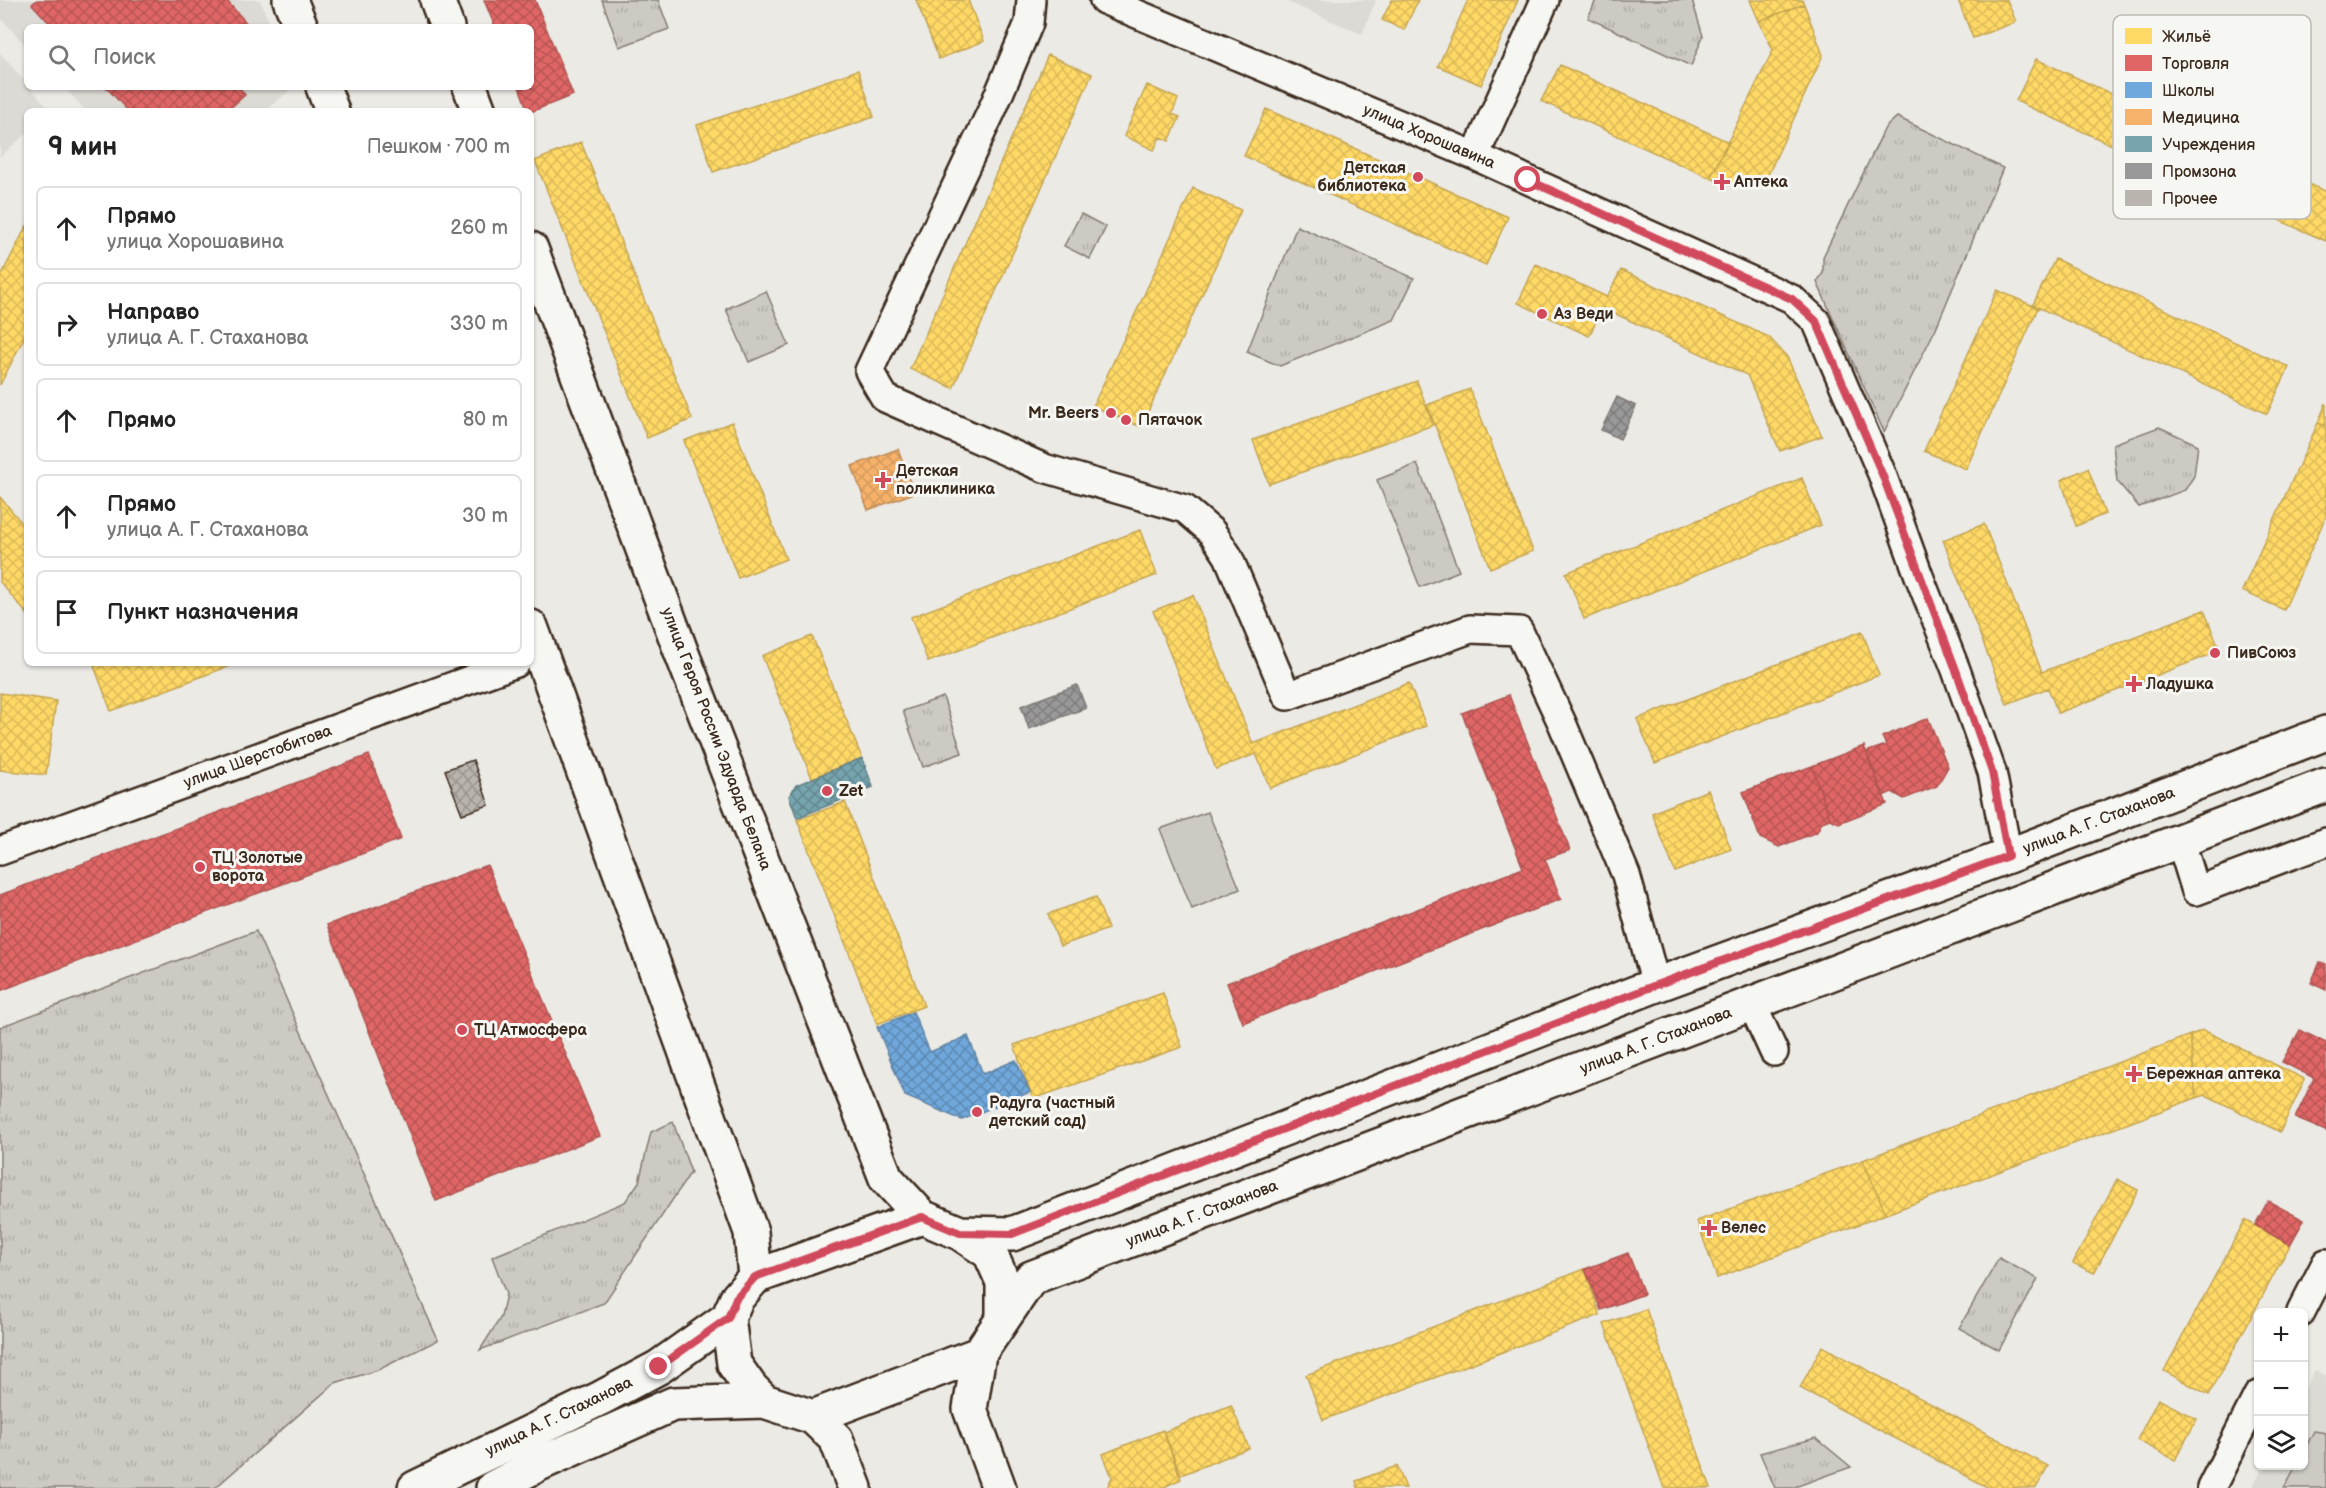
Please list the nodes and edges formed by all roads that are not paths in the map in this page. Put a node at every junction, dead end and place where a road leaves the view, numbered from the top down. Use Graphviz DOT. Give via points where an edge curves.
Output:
graph roads {
  1 [pos="291,0"];
  2 [pos="437,0"];
  3 [pos="1031,0"];
  4 [pos="1104,0"];
  5 [pos="1545,0"];
  6 [pos="300,24"];
  7 [pos="446,24"];
  8 [pos="324,90"];
  9 [pos="471,90"];
  10 [pos="331,108"];
  11 [pos="478,108"];
  12 [pos="1475,156"];
  13 [pos="534,257"];
  14 [pos="534,661"];
  15 [pos="488,666"];
  16 [pos="2326,733"];
  17 [pos="2326,785"];
  18 [pos="2180,839"];
  19 [pos="2326,842"];
  20 [pos="0,851"];
  21 [pos="2008,856"];
  22 [pos="1656,985"];
  23 [pos="1752,1004"];
  24 [pos="1774,1052"];
  25 [pos="922,1217"];
  26 [pos="960,1233"];
  27 [pos="2326,1263"];
  28 [pos="755,1277"];
  29 [pos="2303,1308"];
  30 [pos="728,1318"];
  31 [pos="1003,1318"];
  32 [pos="979,1354"];
  33 [pos="764,1401"];
  34 [pos="2254,1405"];
  35 [pos="813,1417"];
  36 [pos="415,1488"];
  37 [pos="493,1488"];
  38 [pos="855,1488"];
  39 [pos="999,1488"];
  40 [pos="2211,1488"];
  1 -- 6 [label="main road"];
  2 -- 7 [label="main road"];
  3 -- 22 [label="street" via="1029,23 992,110 869,371 885,398 1044,468 1185,509 1212,532 1228,556 1287,696 1470,629 1519,631 1626,875"];
  4 -- 12 [label="street, улица Хорошавина"];
  5 -- 12 [label="street"];
  8 -- 10 [label="main road"];
  9 -- 11 [label="main road"];
  12 -- 21 [label="street, улица Хорошавина" via="1792,299 1816,321 1882,474 1956,670 1992,772"];
  13 -- 25 [label="main road, улица Героя России Эдуарда Белана" via="682,654 886,1178"];
  14 -- 28 [label="main road" via="751,1232"];
  15 -- 20 [label="street, улица Шерстобитова"];
  16 -- 21 [label="main road, улица А. Г. Стаханова"];
  17 -- 18 [label="main road, улица А. Г. Стаханова"];
  18 -- 19 [label="street" via="2196,891"];
  18 -- 23 [label="main road, улица А. Г. Стаханова"];
  21 -- 22 [label="main road, улица А. Г. Стаханова"];
  22 -- 26 [label="main road, улица А. Г. Стаханова" via="1012,1234"];
  23 -- 24 [label="street"];
  23 -- 31 [label="main road, улица А. Г. Стаханова" via="1031,1278"];
  25 -- 26 [label="main road"];
  25 -- 28 [label="main road"];
  26 -- 31 [label="main road" via="990,1253 1003,1282"];
  27 -- 29 [label="street"];
  28 -- 30 [label="main road" via="736,1298"];
  30 -- 33 [label="main road" via="734,1364"];
  30 -- 36 [label="main road, улица А. Г. Стаханова" via="659,1367"];
  31 -- 32 [label="main road, улица А. Г. Стаханова"];
  32 -- 35 [label="main road"];
  32 -- 39 [label="main road" via="970,1409"];
  33 -- 35 [label="main road"];
  33 -- 37 [label="main road, улица А. Г. Стаханова" via="673,1404"];
  34 -- 40 [label="street"];
  35 -- 38 [label="main road" via="836,1438"];
}
